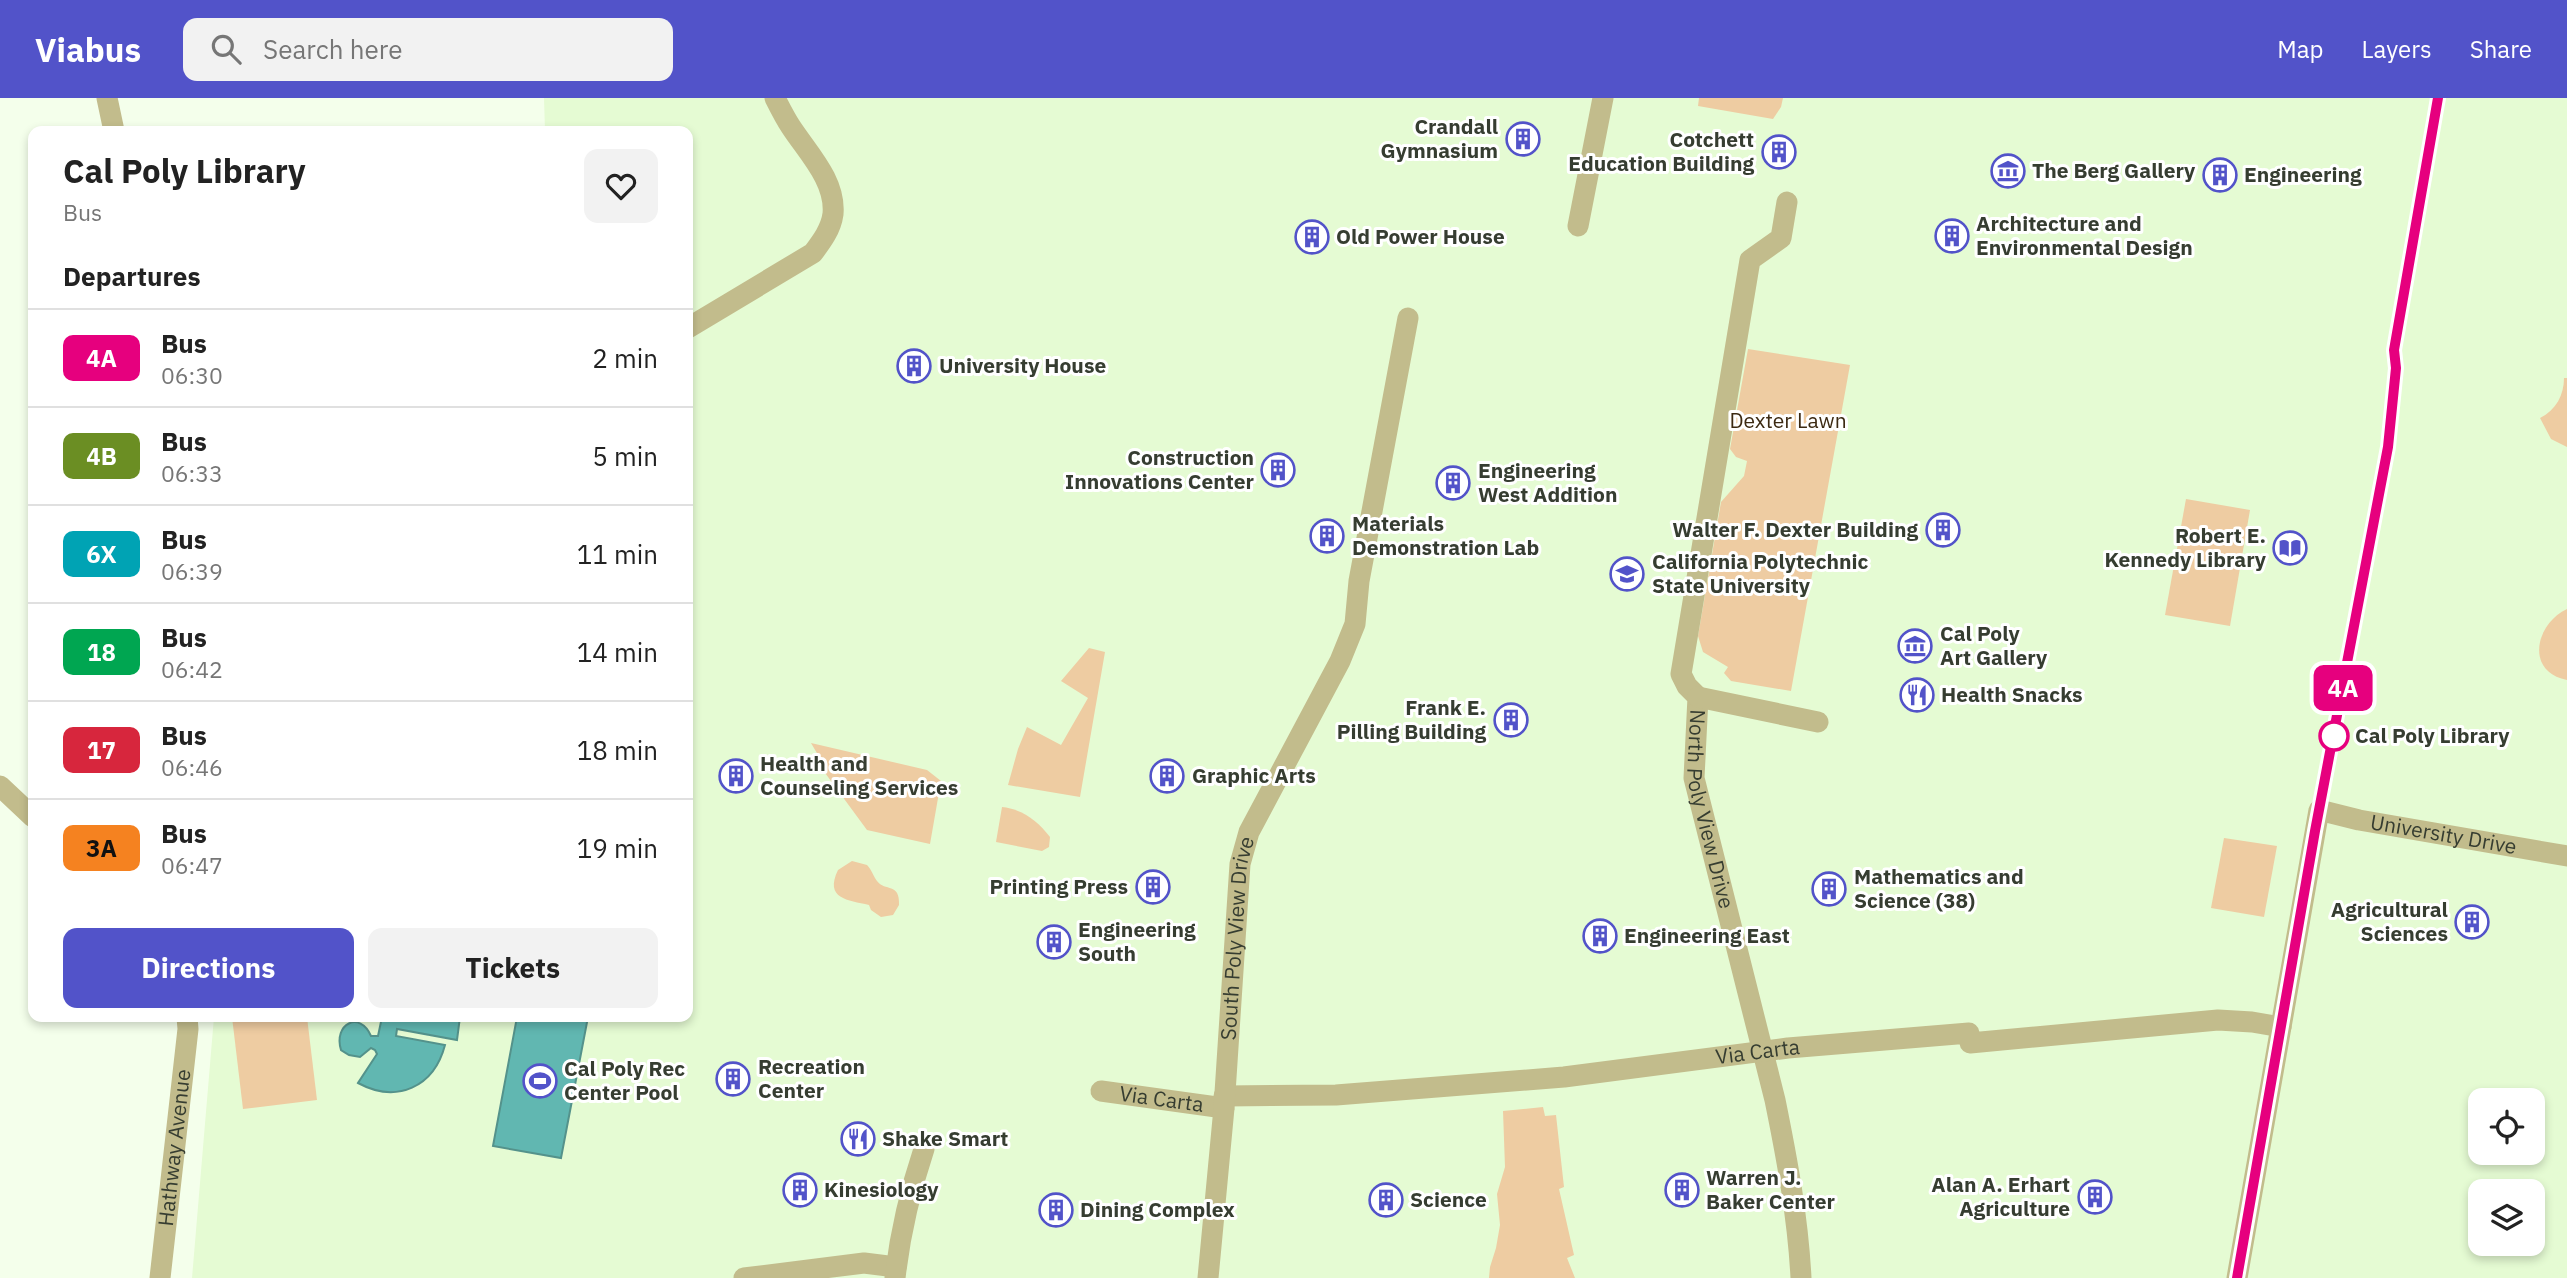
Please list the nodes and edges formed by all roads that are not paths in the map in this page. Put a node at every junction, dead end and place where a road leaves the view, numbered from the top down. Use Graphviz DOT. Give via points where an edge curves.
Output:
graph roads {
  1 [pos="107,98"];
  2 [pos="775,98"];
  3 [pos="1602,98"];
  4 [pos="113,126"];
  5 [pos="1787,202"];
  6 [pos="1578,226"];
  7 [pos="1408,318"];
  8 [pos="693,325"];
  9 [pos="1698,697"];
  10 [pos="1818,722"];
  11 [pos="0,786"];
  12 [pos="28,812"];
  13 [pos="2567,856"];
  14 [pos="187,1022"];
  15 [pos="2281,1027"];
  16 [pos="1763,1052"];
  17 [pos="1101,1091"];
  18 [pos="1224,1102"];
  19 [pos="924,1149"];
  20 [pos="896,1273"];
  21 [pos="160,1278"];
  22 [pos="744,1278"];
  23 [pos="1208,1278"];
  24 [pos="1801,1278"];
  25 [pos="2237,1278"];
  1 -- 4 [label="street"];
  2 -- 8 [label="street" via="827,180 833,216 826,236 813,253"];
  3 -- 6 [label="street"];
  5 -- 9 [label="street, North Poly View Drive" via="1781,238 1750,260 1681,674"];
  7 -- 18 [label="street, South Poly View Drive" via="1355,624 1249,832 1240,864"];
  9 -- 10 [label="street"];
  9 -- 16 [label="street, North Poly View Drive" via="1694,778"];
  11 -- 12 [label="street"];
  13 -- 15 [label="street, University Drive" via="2319,810"];
  14 -- 21 [label="street, Hathway Avenue"];
  15 -- 16 [label="street, Via Carta" via="2218,1020 1970,1043 1969,1033"];
  15 -- 25 [label="street"];
  16 -- 18 [label="street, Via Carta" via="1564,1077"];
  16 -- 24 [label="street, North Poly View Drive" via="1786,1152"];
  17 -- 18 [label="street, Via Carta"];
  18 -- 23 [label="street, South Poly View Drive"];
  19 -- 20 [label="street" via="898,1245"];
  20 -- 22 [label="street" via="864,1263"];
}
